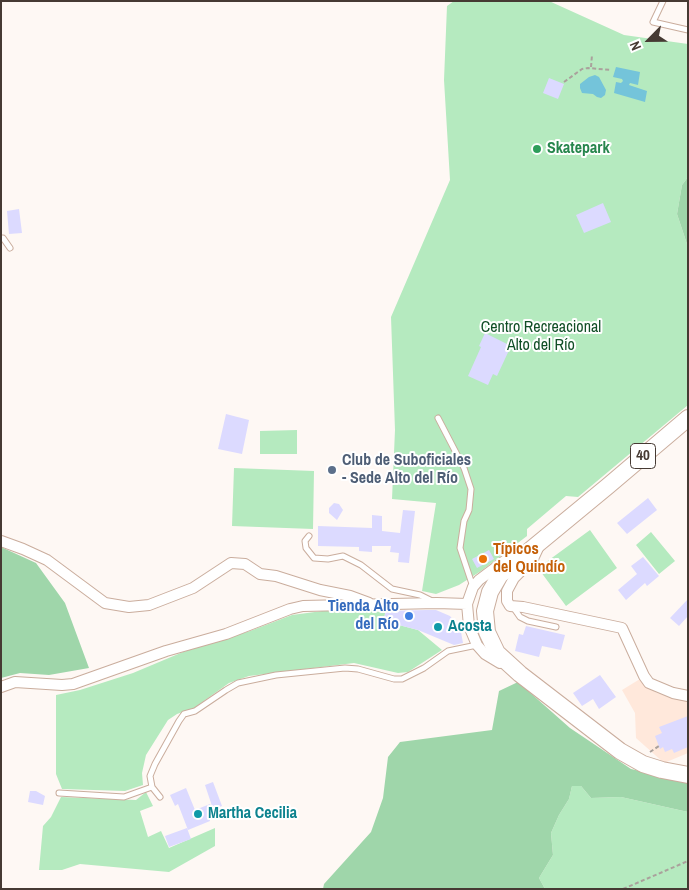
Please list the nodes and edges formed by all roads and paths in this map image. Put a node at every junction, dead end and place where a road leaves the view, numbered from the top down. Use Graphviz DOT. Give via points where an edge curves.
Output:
graph roads {
  1 [pos="663,1"];
  2 [pos="688,30"];
  3 [pos="592,55"];
  4 [pos="590,67"];
  5 [pos="611,70"];
  6 [pos="564,82"];
  7 [pos="1,238"];
  8 [pos="10,248"];
  9 [pos="438,418"];
  10 [pos="688,418"];
  11 [pos="598,494"];
  12 [pos="309,536"];
  13 [pos="542,540"];
  14 [pos="1,541"];
  15 [pos="473,586"];
  16 [pos="437,603"];
  17 [pos="372,604"];
  18 [pos="467,604"];
  19 [pos="513,607"];
  20 [pos="556,627"];
  21 [pos="477,645"];
  22 [pos="520,674"];
  23 [pos="1,687"];
  24 [pos="688,696"];
  25 [pos="688,775"];
  26 [pos="152,787"];
  27 [pos="59,793"];
  28 [pos="160,797"];
  29 [pos="688,861"];
  30 [pos="623,889"];
  1 -- 2 [label="lane" via="653,22"];
  3 -- 4 [label="path"];
  4 -- 5 [label="path"];
  4 -- 6 [label="path"];
  7 -- 8 [label="lane"];
  9 -- 15 [label="lane" via="464,468 471,490 460,548"];
  10 -- 11 [label="main road, 40"];
  11 -- 13 [label="main road, 40"];
  11 -- 15 [label="street"];
  12 -- 16 [label="lane" via="306,548 314,558 343,556 361,565 392,589 420,595"];
  13 -- 19 [label="street" via="533,559 514,578 507,591 507,601"];
  13 -- 22 [label="main road, 40" via="500,575 487,601 486,621 492,643 497,653"];
  14 -- 17 [label="street" via="47,560 105,603 129,607 150,605 193,588 231,563 245,564 260,574"];
  15 -- 18 [label="street"];
  16 -- 17 [label="street"];
  16 -- 18 [label="street"];
  17 -- 23 [label="street" via="290,609 226,634 73,684 15,682"];
  18 -- 21 [label="street" via="469,626"];
  19 -- 20 [label="lane" via="520,617 528,621"];
  19 -- 24 [label="street" via="622,628 649,683 674,697"];
  21 -- 22 [label="street" via="485,654"];
  21 -- 26 [label="lane" via="448,651 402,679 345,668 276,674 238,683 194,712 184,714 154,764 150,776"];
  22 -- 25 [label="main road, 40" via="620,751 644,764"];
  26 -- 27 [label="lane" via="124,797"];
  26 -- 28 [label="lane"];
  29 -- 30 [label="path"];
}
